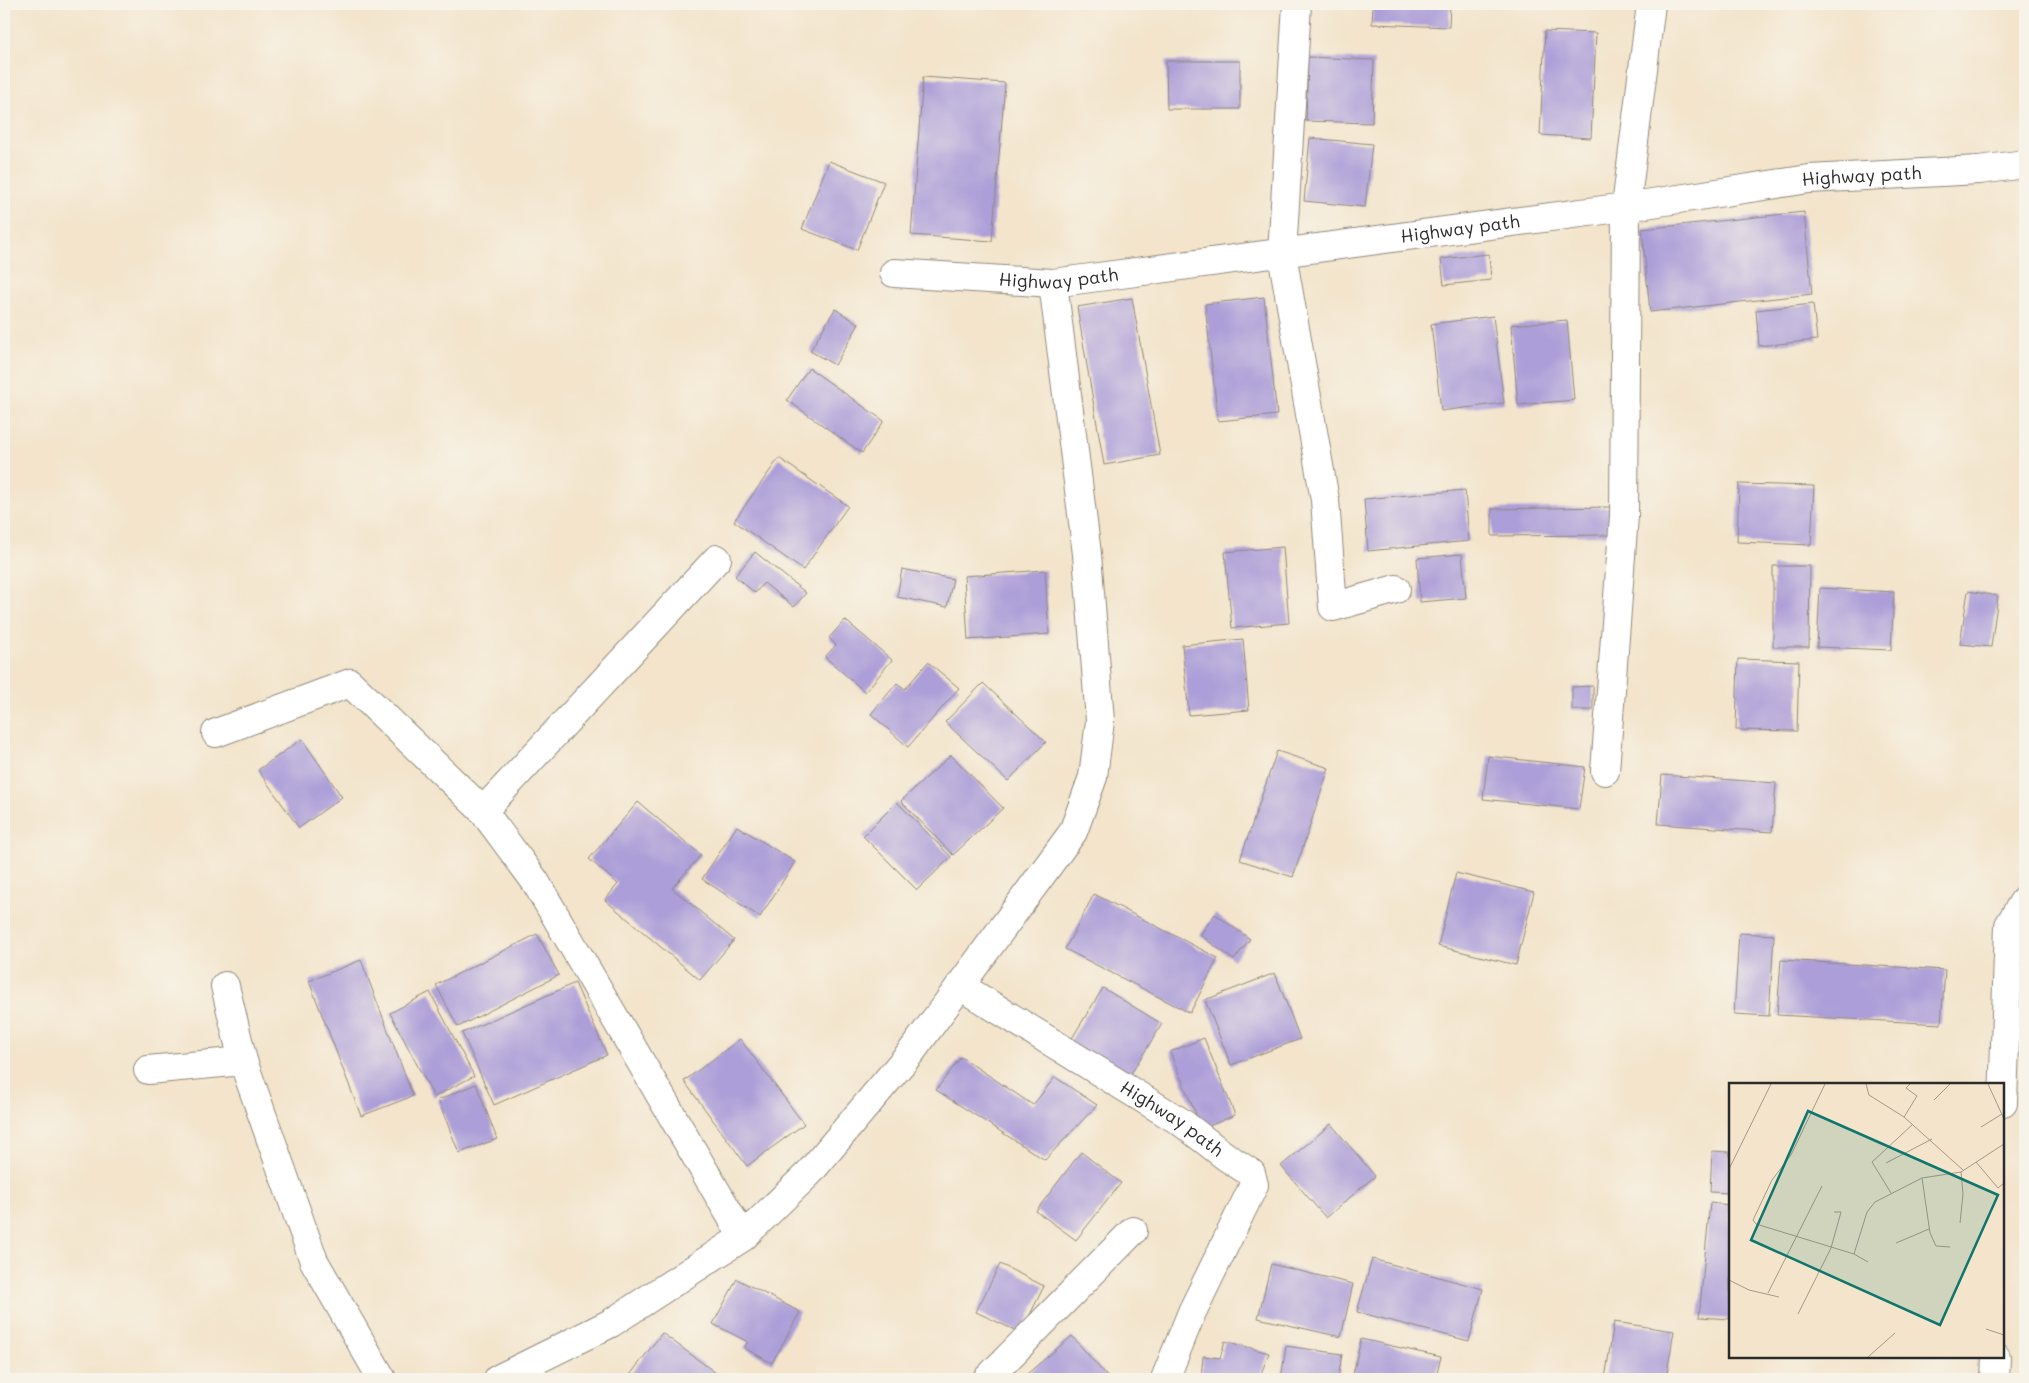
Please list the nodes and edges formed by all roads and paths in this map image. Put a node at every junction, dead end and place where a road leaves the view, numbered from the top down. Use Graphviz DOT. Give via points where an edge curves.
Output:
graph roads {
  1 [pos="1297,4"];
  2 [pos="1651,4"];
  3 [pos="2025,164"];
  4 [pos="1626,208"];
  5 [pos="1282,254"];
  6 [pos="894,273"];
  7 [pos="1053,283"];
  8 [pos="717,559"];
  9 [pos="1396,589"];
  10 [pos="216,733"];
  11 [pos="1605,771"];
  12 [pos="483,810"];
  13 [pos="2025,899"];
  14 [pos="224,986"];
  15 [pos="960,986"];
  16 [pos="243,1061"];
  17 [pos="148,1070"];
  18 [pos="2004,1083"];
  19 [pos="1133,1231"];
  20 [pos="742,1237"];
  21 [pos="1996,1358"];
  22 [pos="382,1379"];
  23 [pos="498,1379"];
  24 [pos="987,1379"];
  25 [pos="1165,1379"];
  26 [pos="1995,1379"];
  1 -- 5 [label="street"];
  2 -- 4 [label="street"];
  3 -- 4 [label="street, Highway path" via="1979,170 1809,179"];
  4 -- 5 [label="street, Highway path"];
  4 -- 11 [label="street" via="1624,516"];
  5 -- 7 [label="street, Highway path"];
  5 -- 9 [label="street" via="1325,500 1333,607"];
  6 -- 7 [label="street, Highway path"];
  7 -- 15 [label="street" via="1087,554 1100,721 1093,777 1073,832"];
  8 -- 12 [label="street"];
  10 -- 12 [label="street" via="350,683"];
  12 -- 20 [label="street" via="535,881"];
  13 -- 18 [label="street" via="2009,925"];
  14 -- 16 [label="street"];
  15 -- 20 [label="street" via="912,1051 810,1172"];
  15 -- 25 [label="street, Highway path" via="1181,1122 1251,1173 1254,1185 1192,1312"];
  16 -- 17 [label="street"];
  16 -- 22 [label="street" via="314,1261"];
  19 -- 24 [label="street"];
  20 -- 23 [label="street" via="611,1323"];
  21 -- 26 [label="street"];
}
